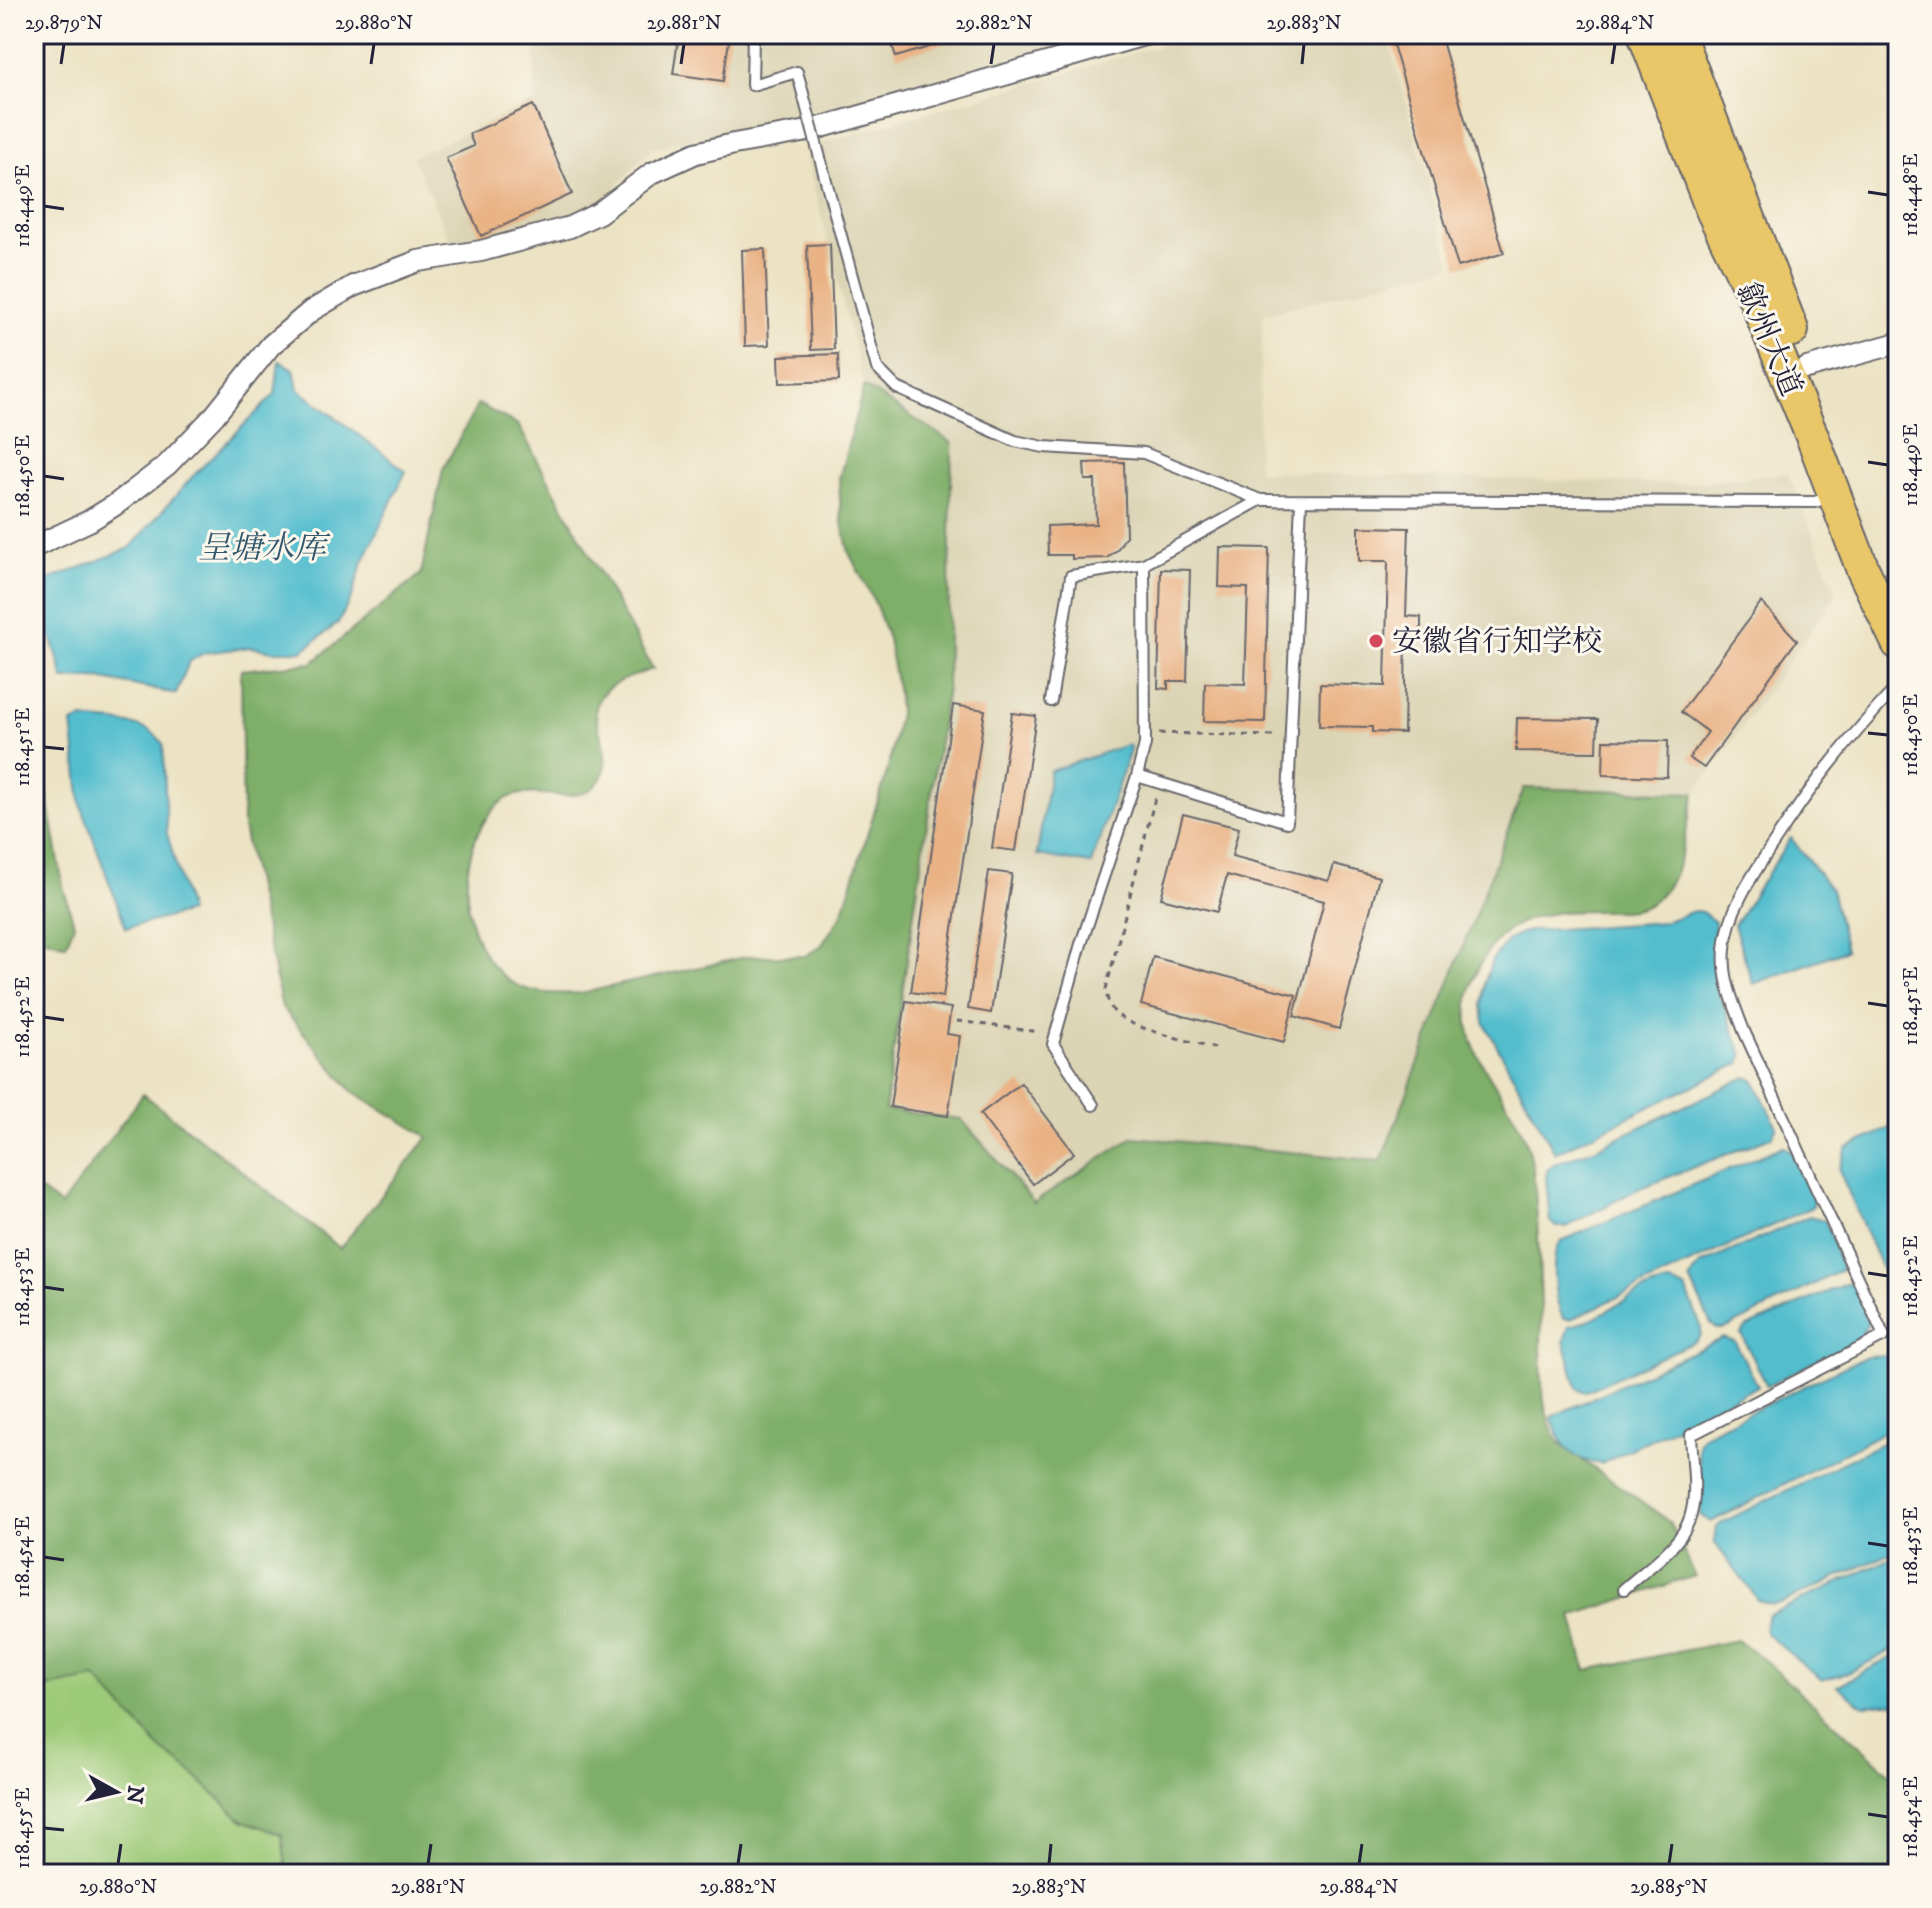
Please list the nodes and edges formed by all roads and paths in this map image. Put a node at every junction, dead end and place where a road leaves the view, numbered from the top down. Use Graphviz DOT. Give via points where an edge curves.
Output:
graph roads {
  1 [pos="753,34"];
  2 [pos="1148,34"];
  3 [pos="1644,34"];
  4 [pos="1678,34"];
  5 [pos="1898,343"];
  6 [pos="1807,368"];
  7 [pos="1834,495"];
  8 [pos="1260,500"];
  9 [pos="1301,501"];
  10 [pos="34,547"];
  11 [pos="1144,564"];
  12 [pos="1898,593"];
  13 [pos="1898,643"];
  14 [pos="1898,686"];
  15 [pos="1051,701"];
  16 [pos="1145,733"];
  17 [pos="1291,737"];
  18 [pos="1137,776"];
  19 [pos="1158,783"];
  20 [pos="957,1021"];
  21 [pos="1056,1034"];
  22 [pos="1215,1048"];
  23 [pos="1093,1105"];
  24 [pos="1624,1589"];
  1 -- 8 [label="lane, bridge" via="752,85 797,72 873,359 890,383 1015,441 1144,453"];
  2 -- 10 [label="street" via="808,131 696,153 652,173 599,213 570,227 418,261 353,286 311,311 271,345 192,442 141,487 89,521"];
  3 -- 7 [label="highway, 歙州大道" via="1712,210 1756,301"];
  4 -- 6 [label="highway, 歙州大道"];
  5 -- 6 [label="street"];
  6 -- 12 [label="highway, 歙州大道"];
  7 -- 9 [label="lane" via="1815,502"];
  7 -- 13 [label="highway, 歙州大道"];
  8 -- 9 [label="lane"];
  8 -- 11 [label="lane"];
  9 -- 17 [label="lane"];
  11 -- 15 [label="lane" via="1071,576"];
  11 -- 16 [label="lane"];
  14 -- 24 [label="lane" via="1822,773 1764,858 1733,913 1724,960 1744,1031 1884,1336 1691,1435 1694,1499 1689,1520 1678,1540"];
  16 -- 17 [label="path"];
  16 -- 18 [label="lane"];
  17 -- 19 [label="lane" via="1287,822"];
  18 -- 19 [label="lane"];
  18 -- 21 [label="lane"];
  19 -- 22 [label="path" via="1107,996 1113,1011 1127,1021"];
  20 -- 21 [label="path"];
  21 -- 23 [label="lane" via="1053,1044"];
}
